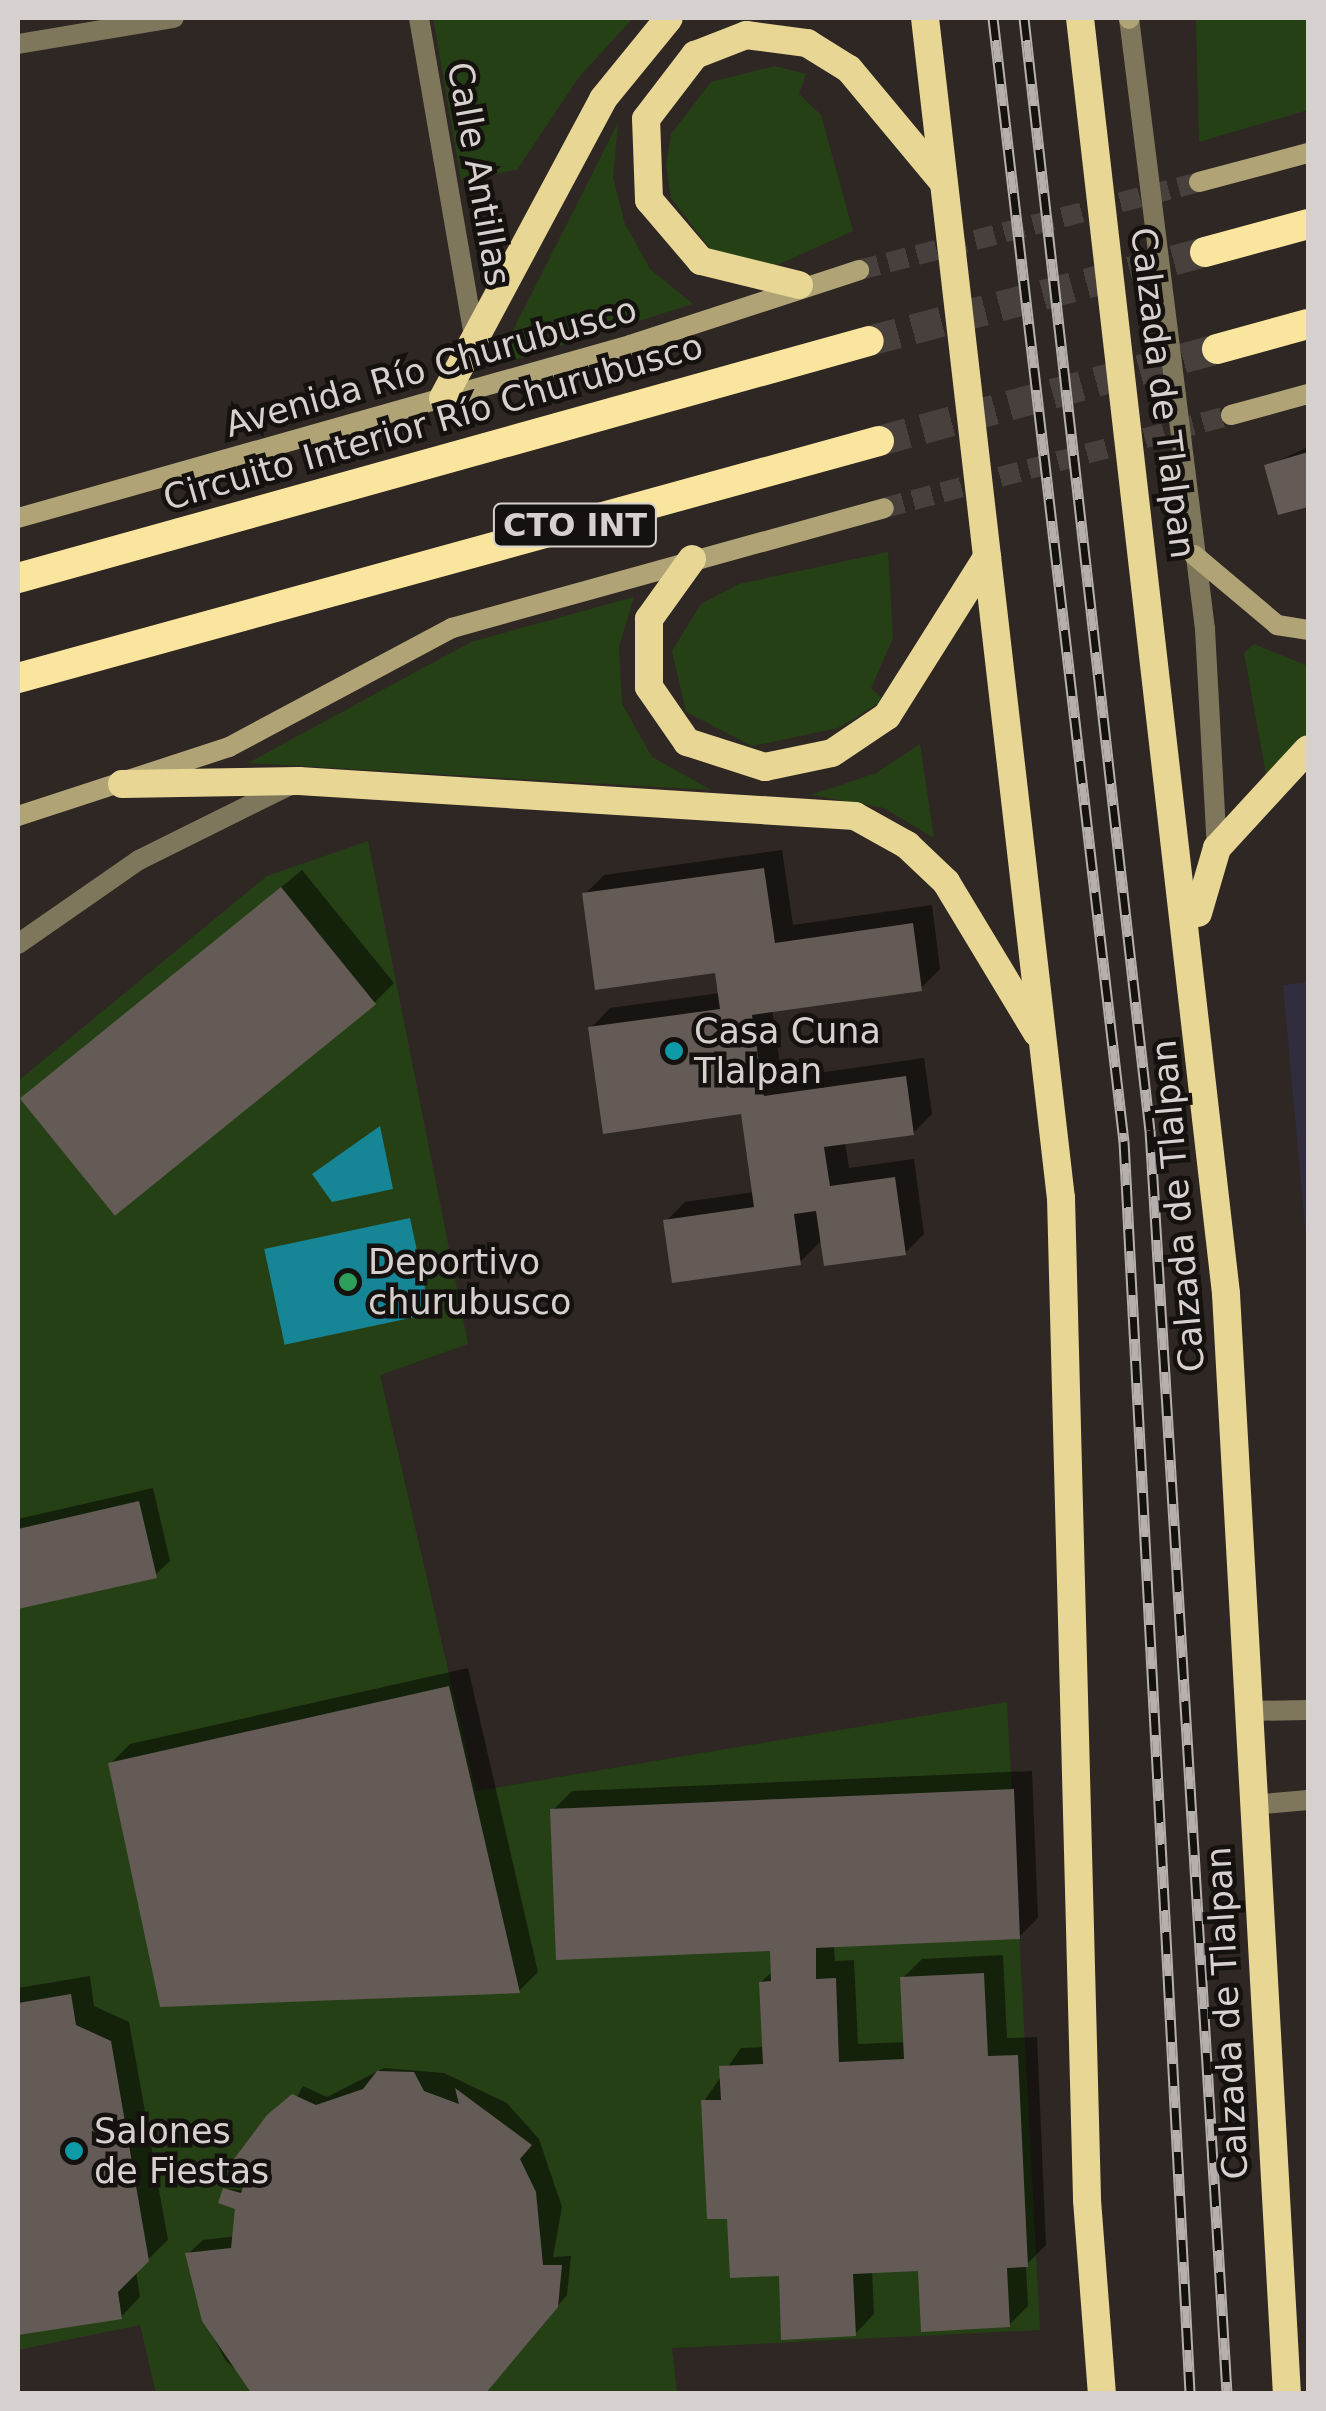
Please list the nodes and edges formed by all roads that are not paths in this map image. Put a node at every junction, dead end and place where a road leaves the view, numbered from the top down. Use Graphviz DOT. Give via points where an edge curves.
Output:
graph roads {
  1 [pos="174,18"];
  2 [pos="419,18"];
  3 [pos="669,18"];
  4 [pos="924,18"];
  5 [pos="1080,18"];
  6 [pos="1129,18"];
  7 [pos="18,44"];
  8 [pos="1308,154"];
  9 [pos="1199,182"];
  10 [pos="945,195"];
  11 [pos="1308,224"];
  12 [pos="1205,252"];
  13 [pos="859,270"];
  14 [pos="799,285"];
  15 [pos="1308,324"];
  16 [pos="869,341"];
  17 [pos="475,342"];
  18 [pos="1217,349"];
  19 [pos="1308,394"];
  20 [pos="443,398"];
  21 [pos="1232,414"];
  22 [pos="879,442"];
  23 [pos="884,508"];
  24 [pos="18,518"];
  25 [pos="985,544"];
  26 [pos="1194,555"];
  27 [pos="692,559"];
  28 [pos="18,578"];
  29 [pos="1308,630"];
  30 [pos="18,678"];
  31 [pos="1308,749"];
  32 [pos="299,781"];
  33 [pos="122,784"];
  34 [pos="18,816"];
  35 [pos="1217,848"];
  36 [pos="18,944"];
  37 [pos="1194,950"];
  38 [pos="1043,1043"];
  39 [pos="1308,1710"];
  40 [pos="1246,1711"];
  41 [pos="1308,1800"];
  42 [pos="1252,1805"];
  43 [pos="1102,2394"];
  44 [pos="1287,2394"];
  1 -- 7 [label="street"];
  2 -- 17 [label="street, Calle Antillas"];
  3 -- 17 [label="highway" via="602,100"];
  4 -- 10 [label="highway"];
  5 -- 37 [label="highway, Calzada de Tlalpan"];
  6 -- 26 [label="street"];
  8 -- 9 [label="main road"];
  10 -- 14 [label="highway" via="850,69 808,43 746,35 694,55 646,120 649,200 701,261"];
  10 -- 25 [label="highway"];
  11 -- 12 [label="highway"];
  13 -- 14 [label="main road, Avenida Río Churubusco"];
  14 -- 20 [label="main road, Avenida Río Churubusco"];
  15 -- 18 [label="highway"];
  16 -- 28 [label="highway, Circuito Interior Río Churubusco"];
  17 -- 20 [label="highway"];
  19 -- 21 [label="main road"];
  20 -- 24 [label="main road, Avenida Río Churubusco"];
  22 -- 30 [label="highway, CTO INT"];
  23 -- 27 [label="main road, CTO INT"];
  25 -- 27 [label="highway" via="887,716 832,753 764,767 687,742 649,687 649,619"];
  25 -- 38 [label="highway"];
  26 -- 29 [label="main road" via="1278,625"];
  26 -- 35 [label="street" via="1217,754"];
  27 -- 33 [label="main road, CTO INT" via="452,628 243,740"];
  31 -- 35 [label="highway"];
  32 -- 33 [label="highway"];
  32 -- 36 [label="street" via="139,860"];
  32 -- 38 [label="highway" via="856,816 908,845 946,882"];
  33 -- 34 [label="main road, CTO INT"];
  35 -- 37 [label="highway"];
  37 -- 40 [label="highway, Calzada de Tlalpan" via="1226,1294"];
  38 -- 43 [label="highway" via="1061,1198 1087,2200"];
  39 -- 40 [label="street"];
  40 -- 42 [label="highway, Calzada de Tlalpan"];
  41 -- 42 [label="street"];
  42 -- 44 [label="highway, Calzada de Tlalpan"];
}
